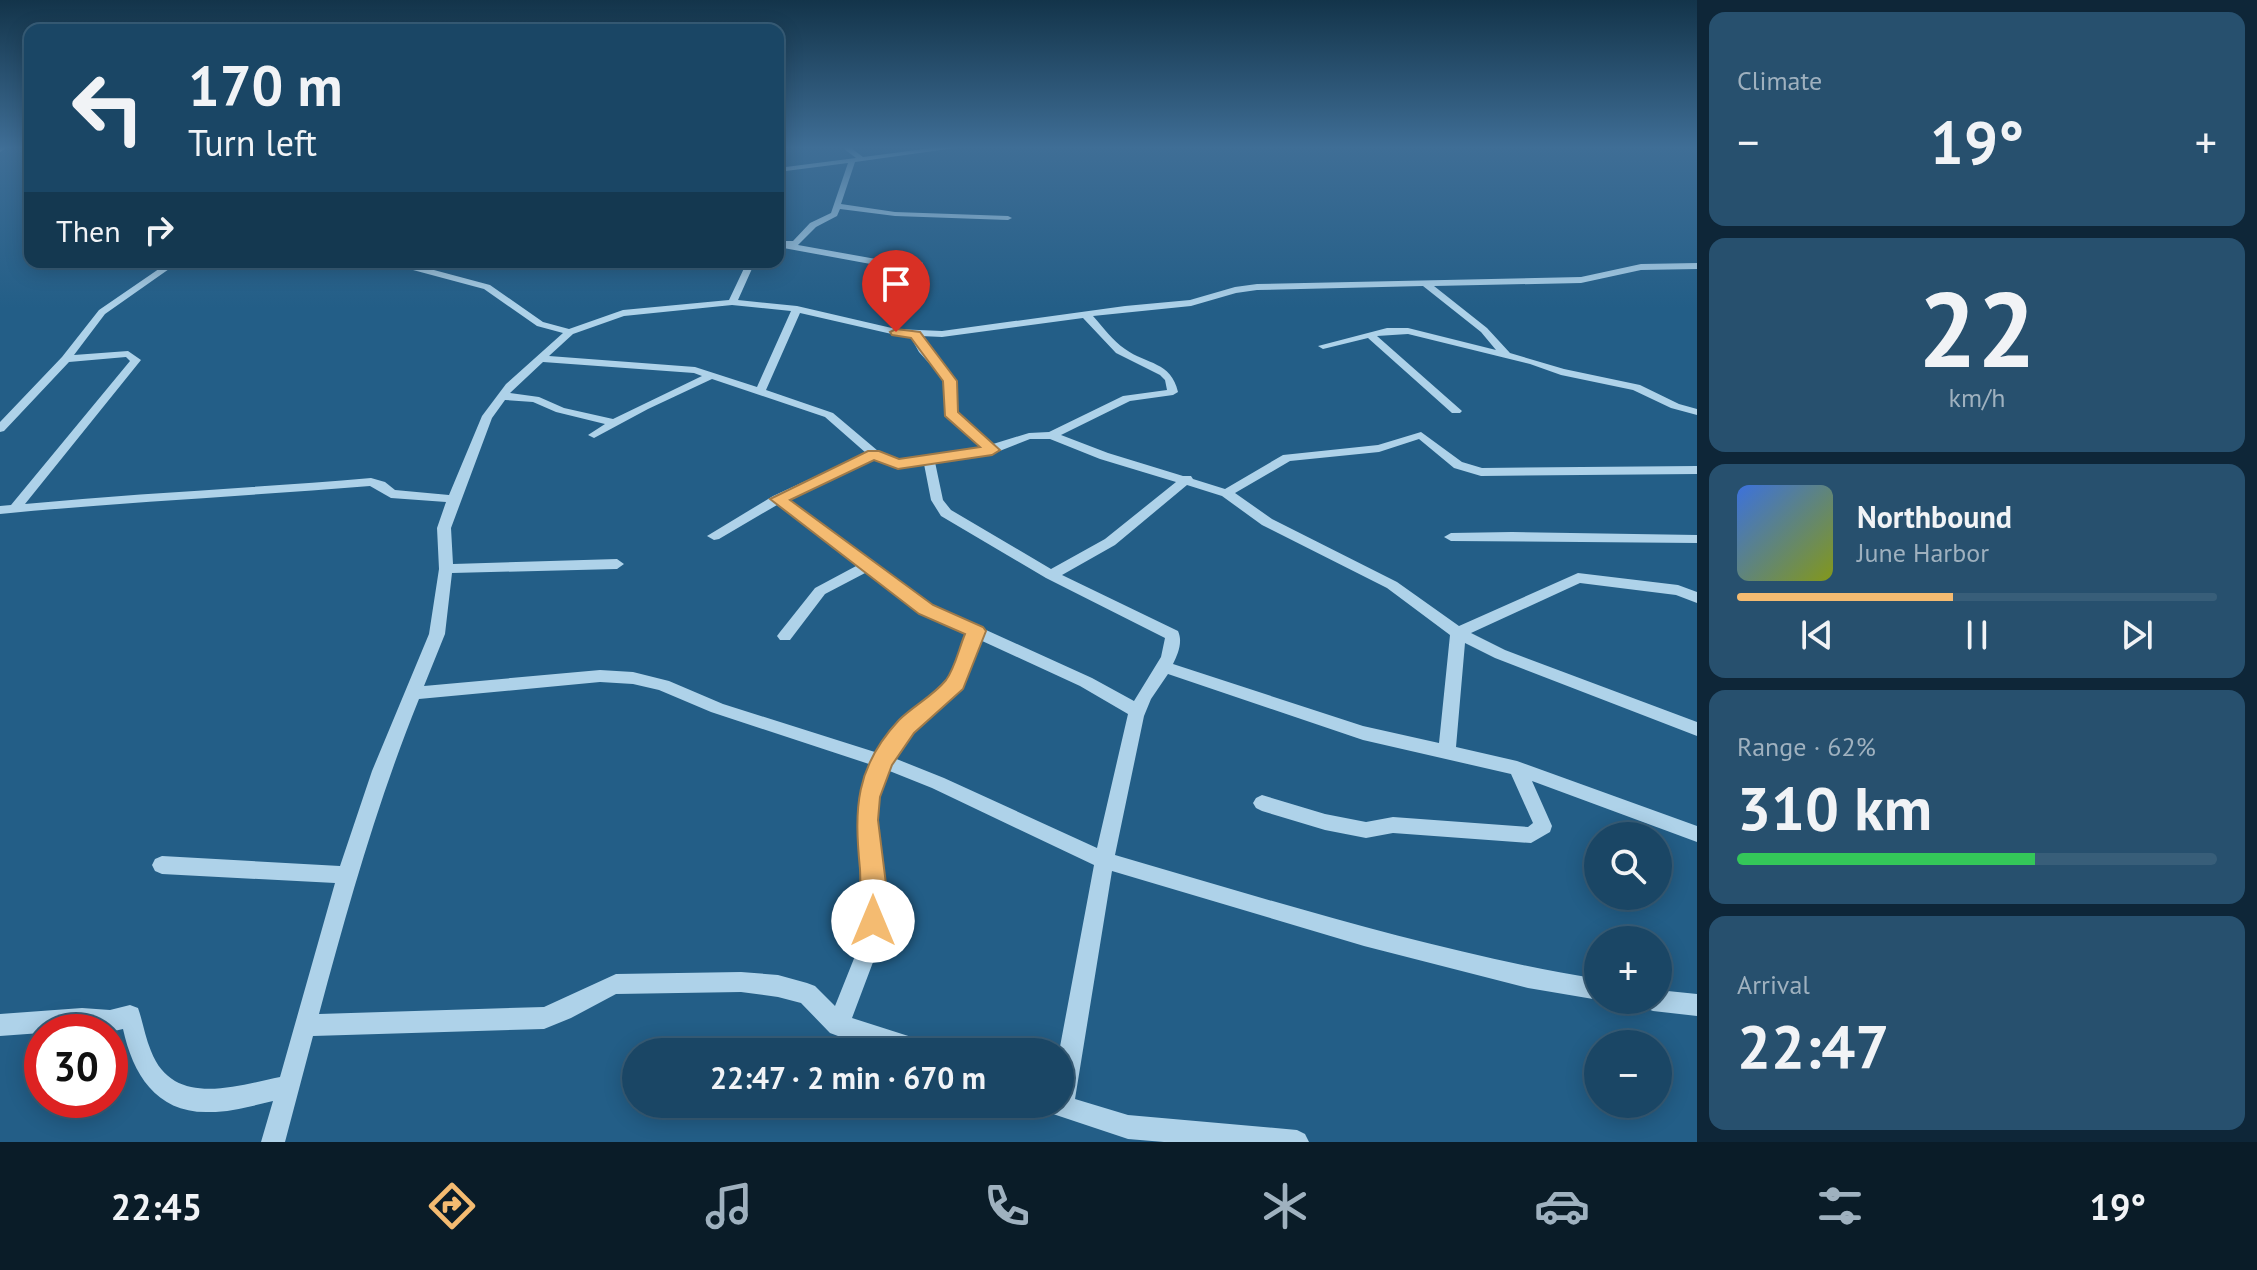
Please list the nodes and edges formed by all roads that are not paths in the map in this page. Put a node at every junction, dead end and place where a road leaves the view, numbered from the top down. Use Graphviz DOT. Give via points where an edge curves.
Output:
graph roads {
  1 [pos="839,201"];
  2 [pos="837,206"];
  3 [pos="1008,218"];
  4 [pos="784,245"];
  5 [pos="792,246"];
  6 [pos="919,264"];
  7 [pos="1697,266"];
  8 [pos="166,268"];
  9 [pos="416,268"];
  10 [pos="748,268"];
  11 [pos="1425,283"];
  12 [pos="732,302"];
  13 [pos="797,309"];
  14 [pos="1086,315"];
  15 [pos="570,332"];
  16 [pos="915,335"];
  17 [pos="1370,335"];
  18 [pos="1323,346"];
  19 [pos="1507,356"];
  20 [pos="66,359"];
  21 [pos="542,359"];
  22 [pos="711,376"];
  23 [pos="760,392"];
  24 [pos="503,396"];
  25 [pos="1456,411"];
  26 [pos="1697,412"];
  27 [pos="614,423"];
  28 [pos="0,429"];
  29 [pos="594,435"];
  30 [pos="1051,435"];
  31 [pos="992,450"];
  32 [pos="874,454"];
  33 [pos="1697,460"];
  34 [pos="929,461"];
  35 [pos="1697,470"];
  36 [pos="1187,479"];
  37 [pos="1226,493"];
  38 [pos="454,499"];
  39 [pos="778,499"];
  40 [pos="15,508"];
  41 [pos="0,510"];
  42 [pos="714,536"];
  43 [pos="1451,537"];
  44 [pos="1697,539"];
  45 [pos="617,564"];
  46 [pos="869,565"];
  47 [pos="446,569"];
  48 [pos="1051,575"];
  49 [pos="1697,598"];
  50 [pos="976,631"];
  51 [pos="1458,633"];
  52 [pos="785,636"];
  53 [pos="1164,667"];
  54 [pos="414,693"];
  55 [pos="1137,711"];
  56 [pos="1697,729"];
  57 [pos="1447,752"];
  58 [pos="882,761"];
  59 [pos="1517,768"];
  60 [pos="1262,803"];
  61 [pos="1697,834"];
  62 [pos="1103,860"];
  63 [pos="162,865"];
  64 [pos="347,875"];
  65 [pos="1584,988"];
  66 [pos="1672,1002"];
  67 [pos="1697,1005"];
  68 [pos="0,1025"];
  69 [pos="305,1025"];
  70 [pos="838,1025"];
  71 [pos="879,1038"];
  72 [pos="1070,1038"];
  73 [pos="286,1087"];
  74 [pos="1074,1110"];
  75 [pos="273,1142"];
  76 [pos="1297,1142"];
  1 -- 2 [label="street"];
  2 -- 3 [label="street"];
  2 -- 5 [label="street"];
  4 -- 5 [label="street"];
  5 -- 6 [label="street" via="876,262"];
  7 -- 11 [label="street" via="1641,267 1581,280"];
  8 -- 20 [label="street" via="102,312"];
  9 -- 15 [label="street" via="487,287 540,324"];
  10 -- 12 [label="street"];
  11 -- 14 [label="street" via="1257,287 1191,303"];
  11 -- 19 [label="street" via="1484,330"];
  12 -- 13 [label="street"];
  12 -- 15 [label="street" via="623,313"];
  13 -- 16 [label="street"];
  13 -- 23 [label="street"];
  14 -- 16 [label="street"];
  14 -- 30 [label="street" via="1120,351 1164,373 1173,392 1127,398"];
  15 -- 21 [label="street"];
  16 -- 31 [label="street" via="950,381 951,413"];
  17 -- 18 [label="street"];
  17 -- 19 [label="street" via="1408,331"];
  17 -- 25 [label="street"];
  19 -- 26 [label="street" via="1636,387"];
  20 -- 28 [label="street"];
  20 -- 40 [label="street" via="128,354 136,360"];
  21 -- 22 [label="street" via="679,368"];
  21 -- 24 [label="street"];
  22 -- 23 [label="street"];
  22 -- 27 [label="street"];
  23 -- 32 [label="street" via="829,415"];
  24 -- 27 [label="street" via="535,399"];
  24 -- 38 [label="street" via="486,418"];
  27 -- 29 [label="street"];
  30 -- 31 [label="street" via="1029,436"];
  30 -- 36 [label="street"];
  31 -- 34 [label="street"];
  32 -- 34 [label="street" via="898,464"];
  32 -- 39 [label="street"];
  33 -- 35 [label="street"];
  34 -- 48 [label="street" via="937,500 946,513"];
  35 -- 37 [label="street" via="1481,472 1458,465 1421,435 1379,448 1287,458"];
  36 -- 37 [label="street"];
  36 -- 48 [label="street" via="1110,542"];
  37 -- 51 [label="street" via="1267,522 1392,585"];
  38 -- 40 [label="street" via="391,494 371,482"];
  38 -- 47 [label="street" via="444,528"];
  39 -- 42 [label="street"];
  39 -- 46 [label="street"];
  40 -- 41 [label="street"];
  43 -- 44 [label="street"];
  45 -- 47 [label="street"];
  46 -- 50 [label="street" via="926,609"];
  46 -- 52 [label="street" via="820,591"];
  47 -- 54 [label="street" via="437,634"];
  48 -- 53 [label="street" via="1173,635"];
  49 -- 51 [label="street" via="1678,590 1578,578"];
  50 -- 55 [label="street"];
  50 -- 58 [label="street" via="955,683 906,727"];
  51 -- 56 [label="street" via="1529,667"];
  51 -- 57 [label="street"];
  53 -- 55 [label="street"];
  53 -- 57 [label="street" via="1349,729"];
  54 -- 58 [label="street" via="600,676 633,678"];
  54 -- 64 [label="street" via="381,771"];
  55 -- 62 [label="street"];
  57 -- 59 [label="street"];
  58 -- 62 [label="street"];
  58 -- 70 [label="street" via="868,797 876,900 871,941"];
  59 -- 60 [label="street" via="1543,826 1531,835 1393,825 1366,830"];
  59 -- 61 [label="street"];
  62 -- 65 [label="street" via="1364,936"];
  62 -- 72 [label="street"];
  63 -- 64 [label="street"];
  64 -- 69 [label="street"];
  66 -- 67 [label="street"];
  68 -- 73 [label="street" via="130,1016 144,1063 169,1090 189,1102"];
  69 -- 70 [label="street" via="544,1018 616,984 741,982 807,994"];
  69 -- 73 [label="street"];
  70 -- 71 [label="street"];
  73 -- 75 [label="street"];
  74 -- 76 [label="street" via="1128,1127"];
}
